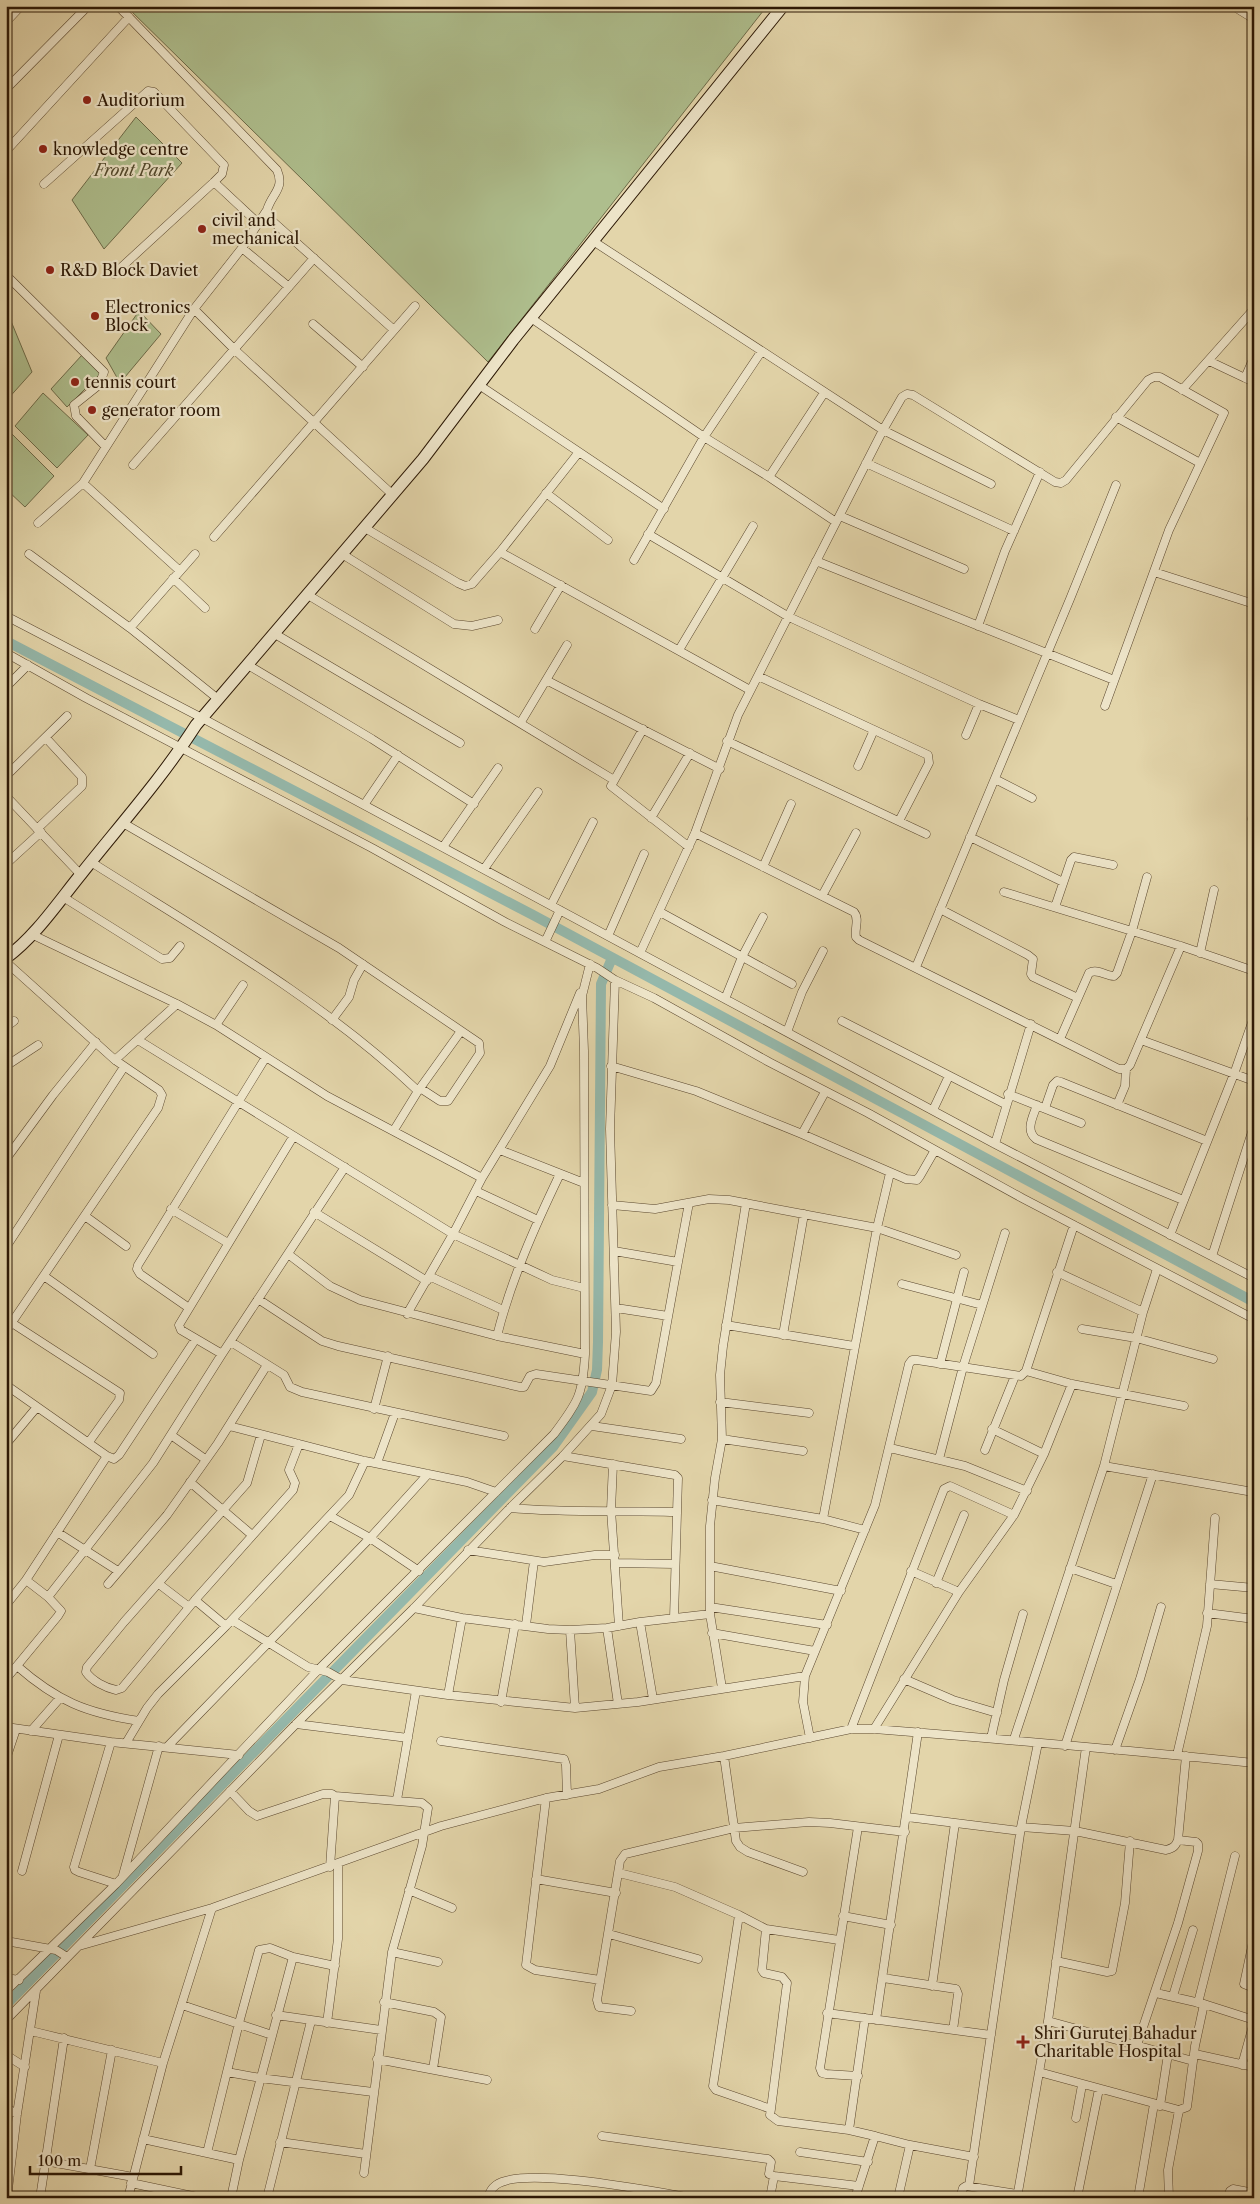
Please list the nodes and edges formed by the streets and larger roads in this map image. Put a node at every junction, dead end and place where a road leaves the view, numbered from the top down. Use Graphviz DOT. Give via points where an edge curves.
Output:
graph roads {
  1 [pos="21,6"];
  2 [pos="88,6"];
  3 [pos="118,6"];
  4 [pos="782,6"];
  5 [pos="1233,6"];
  6 [pos="129,17"];
  7 [pos="1254,19"];
  8 [pos="6,22"];
  9 [pos="6,89"];
  10 [pos="6,151"];
  11 [pos="214,182"];
  12 [pos="44,184"];
  13 [pos="267,210"];
  14 [pos="258,223"];
  15 [pos="593,241"];
  16 [pos="242,248"];
  17 [pos="314,258"];
  18 [pos="114,274"];
  19 [pos="6,275"];
  20 [pos="289,286"];
  21 [pos="416,306"];
  22 [pos="194,308"];
  23 [pos="1254,309"];
  24 [pos="531,318"];
  25 [pos="313,324"];
  26 [pos="394,330"];
  27 [pos="235,350"];
  28 [pos="761,352"];
  29 [pos="1254,357"];
  30 [pos="1209,361"];
  31 [pos="363,368"];
  32 [pos="1245,378"];
  33 [pos="1254,382"];
  34 [pos="479,385"];
  35 [pos="1182,390"];
  36 [pos="824,392"];
  37 [pos="1116,417"];
  38 [pos="314,421"];
  39 [pos="883,430"];
  40 [pos="704,437"];
  41 [pos="106,447"];
  42 [pos="579,452"];
  43 [pos="866,463"];
  44 [pos="1200,463"];
  45 [pos="133,465"];
  46 [pos="1040,472"];
  47 [pos="769,477"];
  48 [pos="83,483"];
  49 [pos="991,484"];
  50 [pos="1116,485"];
  51 [pos="546,493"];
  52 [pos="393,495"];
  53 [pos="664,509"];
  54 [pos="838,519"];
  55 [pos="38,523"];
  56 [pos="753,526"];
  57 [pos="365,528"];
  58 [pos="1014,531"];
  59 [pos="648,534"];
  60 [pos="214,537"];
  61 [pos="608,540"];
  62 [pos="500,552"];
  63 [pos="29,554"];
  64 [pos="195,554"];
  65 [pos="342,554"];
  66 [pos="634,560"];
  67 [pos="816,561"];
  68 [pos="964,570"];
  69 [pos="180,571"];
  70 [pos="1154,572"];
  71 [pos="174,578"];
  72 [pos="722,578"];
  73 [pos="561,585"];
  74 [pos="308,595"];
  75 [pos="1254,604"];
  76 [pos="205,608"];
  77 [pos="6,616"];
  78 [pos="789,617"];
  79 [pos="498,620"];
  80 [pos="978,626"];
  81 [pos="130,628"];
  82 [pos="535,629"];
  83 [pos="275,634"];
  84 [pos="567,645"];
  85 [pos="679,650"];
  86 [pos="6,653"];
  87 [pos="1047,654"];
  88 [pos="28,665"];
  89 [pos="248,665"];
  90 [pos="758,676"];
  91 [pos="546,680"];
  92 [pos="1114,680"];
  93 [pos="6,687"];
  94 [pos="750,690"];
  95 [pos="218,699"];
  96 [pos="979,704"];
  97 [pos="1105,706"];
  98 [pos="67,716"];
  99 [pos="1019,720"];
  100 [pos="198,721"];
  101 [pos="521,722"];
  102 [pos="643,729"];
  103 [pos="874,730"];
  104 [pos="966,735"];
  105 [pos="46,738"];
  106 [pos="728,741"];
  107 [pos="460,743"];
  108 [pos="183,745"];
  109 [pos="690,753"];
  110 [pos="398,755"];
  111 [pos="858,766"];
  112 [pos="498,768"];
  113 [pos="720,769"];
  114 [pos="6,776"];
  115 [pos="995,779"];
  116 [pos="614,780"];
  117 [pos="538,792"];
  118 [pos="6,796"];
  119 [pos="1032,798"];
  120 [pos="474,804"];
  121 [pos="791,804"];
  122 [pos="364,805"];
  123 [pos="1254,809"];
  124 [pos="651,818"];
  125 [pos="1254,820"];
  126 [pos="899,821"];
  127 [pos="593,822"];
  128 [pos="123,823"];
  129 [pos="39,831"];
  130 [pos="695,833"];
  131 [pos="856,833"];
  132 [pos="926,834"];
  133 [pos="970,837"];
  134 [pos="443,847"];
  135 [pos="689,847"];
  136 [pos="644,854"];
  137 [pos="91,862"];
  138 [pos="6,864"];
  139 [pos="1112,865"];
  140 [pos="763,867"];
  141 [pos="484,869"];
  142 [pos="80,875"];
  143 [pos="1147,877"];
  144 [pos="1063,882"];
  145 [pos="1214,890"];
  146 [pos="1004,892"];
  147 [pos="822,896"];
  148 [pos="62,897"];
  149 [pos="550,905"];
  150 [pos="1054,907"];
  151 [pos="940,909"];
  152 [pos="560,910"];
  153 [pos="660,912"];
  154 [pos="763,917"];
  155 [pos="1132,931"];
  156 [pos="31,934"];
  157 [pos="608,936"];
  158 [pos="546,938"];
  159 [pos="180,946"];
  160 [pos="1181,946"];
  161 [pos="823,951"];
  162 [pos="640,953"];
  163 [pos="1200,953"];
  164 [pos="742,957"];
  165 [pos="6,958"];
  166 [pos="6,962"];
  167 [pos="363,964"];
  168 [pos="593,966"];
  169 [pos="916,967"];
  170 [pos="1254,971"];
  171 [pos="615,980"];
  172 [pos="792,984"];
  173 [pos="243,985"];
  174 [pos="583,986"];
  175 [pos="1078,998"];
  176 [pos="725,999"];
  177 [pos="177,1004"];
  178 [pos="1254,1017"];
  179 [pos="332,1020"];
  180 [pos="14,1021"];
  181 [pos="842,1021"];
  182 [pos="1031,1024"];
  183 [pos="216,1025"];
  184 [pos="6,1026"];
  185 [pos="461,1031"];
  186 [pos="787,1032"];
  187 [pos="1060,1039"];
  188 [pos="138,1040"];
  189 [pos="1141,1040"];
  190 [pos="96,1042"];
  191 [pos="38,1045"];
  192 [pos="266,1057"];
  193 [pos="115,1060"];
  194 [pos="6,1066"];
  195 [pos="611,1066"];
  196 [pos="124,1067"];
  197 [pos="1126,1069"];
  198 [pos="1234,1074"];
  199 [pos="949,1076"];
  200 [pos="1254,1081"];
  201 [pos="419,1090"];
  202 [pos="825,1092"];
  203 [pos="1008,1094"];
  204 [pos="238,1102"];
  205 [pos="1005,1104"];
  206 [pos="1117,1105"];
  207 [pos="1041,1107"];
  208 [pos="933,1110"];
  209 [pos="1081,1122"];
  210 [pos="1254,1126"];
  211 [pos="394,1130"];
  212 [pos="802,1134"];
  213 [pos="293,1137"];
  214 [pos="1207,1141"];
  215 [pos="995,1144"];
  216 [pos="500,1150"];
  217 [pos="935,1150"];
  218 [pos="6,1159"];
  219 [pos="345,1167"];
  220 [pos="890,1173"];
  221 [pos="560,1174"];
  222 [pos="482,1178"];
  223 [pos="584,1183"];
  224 [pos="476,1191"];
  225 [pos="1182,1200"];
  226 [pos="688,1203"];
  227 [pos="746,1204"];
  228 [pos="612,1205"];
  229 [pos="171,1209"];
  230 [pos="314,1212"];
  231 [pos="804,1214"];
  232 [pos="85,1216"];
  233 [pos="538,1220"];
  234 [pos="1074,1225"];
  235 [pos="877,1228"];
  236 [pos="1005,1233"];
  237 [pos="453,1234"];
  238 [pos="1170,1235"];
  239 [pos="228,1243"];
  240 [pos="126,1246"];
  241 [pos="6,1247"];
  242 [pos="614,1251"];
  243 [pos="288,1254"];
  244 [pos="956,1255"];
  245 [pos="1212,1256"];
  246 [pos="678,1262"];
  247 [pos="520,1265"];
  248 [pos="1158,1269"];
  249 [pos="964,1272"];
  250 [pos="1057,1272"];
  251 [pos="44,1276"];
  252 [pos="1254,1278"];
  253 [pos="428,1279"];
  254 [pos="902,1284"];
  255 [pos="584,1288"];
  256 [pos="957,1298"];
  257 [pos="258,1299"];
  258 [pos="982,1305"];
  259 [pos="189,1308"];
  260 [pos="616,1308"];
  261 [pos="503,1310"];
  262 [pos="1143,1312"];
  263 [pos="406,1314"];
  264 [pos="668,1316"];
  265 [pos="1254,1318"];
  266 [pos="12,1323"];
  267 [pos="726,1325"];
  268 [pos="1082,1329"];
  269 [pos="6,1332"];
  270 [pos="783,1335"];
  271 [pos="497,1336"];
  272 [pos="1136,1338"];
  273 [pos="195,1340"];
  274 [pos="230,1342"];
  275 [pos="854,1346"];
  276 [pos="153,1354"];
  277 [pos="222,1354"];
  278 [pos="585,1354"];
  279 [pos="388,1356"];
  280 [pos="1213,1359"];
  281 [pos="940,1364"];
  282 [pos="267,1366"];
  283 [pos="963,1367"];
  284 [pos="1026,1371"];
  285 [pos="1014,1376"];
  286 [pos="588,1382"];
  287 [pos="608,1384"];
  288 [pos="1072,1384"];
  289 [pos="6,1385"];
  290 [pos="1122,1394"];
  291 [pos="720,1402"];
  292 [pos="37,1406"];
  293 [pos="1184,1406"];
  294 [pos="374,1409"];
  295 [pos="395,1413"];
  296 [pos="809,1413"];
  297 [pos="229,1426"];
  298 [pos="592,1426"];
  299 [pos="992,1429"];
  300 [pos="261,1434"];
  301 [pos="171,1435"];
  302 [pos="504,1436"];
  303 [pos="681,1439"];
  304 [pos="722,1439"];
  305 [pos="89,1442"];
  306 [pos="6,1444"];
  307 [pos="298,1444"];
  308 [pos="890,1448"];
  309 [pos="984,1450"];
  310 [pos="803,1451"];
  311 [pos="1044,1454"];
  312 [pos="107,1456"];
  313 [pos="563,1456"];
  314 [pos="205,1459"];
  315 [pos="939,1459"];
  316 [pos="365,1461"];
  317 [pos="377,1463"];
  318 [pos="613,1464"];
  319 [pos="1104,1466"];
  320 [pos="428,1474"];
  321 [pos="1153,1474"];
  322 [pos="190,1482"];
  323 [pos="1027,1491"];
  324 [pos="496,1492"];
  325 [pos="1253,1492"];
  326 [pos="712,1500"];
  327 [pos="510,1508"];
  328 [pos="224,1509"];
  329 [pos="611,1510"];
  330 [pos="676,1512"];
  331 [pos="964,1515"];
  332 [pos="1014,1515"];
  333 [pos="330,1516"];
  334 [pos="1215,1518"];
  335 [pos="823,1519"];
  336 [pos="865,1530"];
  337 [pos="57,1532"];
  338 [pos="252,1535"];
  339 [pos="370,1538"];
  340 [pos="85,1549"];
  341 [pos="468,1550"];
  342 [pos="615,1554"];
  343 [pos="534,1560"];
  344 [pos="616,1564"];
  345 [pos="675,1564"];
  346 [pos="710,1566"];
  347 [pos="1070,1568"];
  348 [pos="118,1571"];
  349 [pos="419,1571"];
  350 [pos="911,1571"];
  351 [pos="26,1580"];
  352 [pos="108,1584"];
  353 [pos="159,1584"];
  354 [pos="936,1584"];
  355 [pos="1116,1584"];
  356 [pos="1210,1584"];
  357 [pos="1254,1588"];
  358 [pos="841,1591"];
  359 [pos="959,1592"];
  360 [pos="48,1597"];
  361 [pos="195,1600"];
  362 [pos="6,1606"];
  363 [pos="189,1607"];
  364 [pos="1161,1607"];
  365 [pos="414,1608"];
  366 [pos="710,1611"];
  367 [pos="1207,1613"];
  368 [pos="1023,1614"];
  369 [pos="462,1618"];
  370 [pos="674,1618"];
  371 [pos="1254,1619"];
  372 [pos="640,1622"];
  373 [pos="229,1623"];
  374 [pos="515,1624"];
  375 [pos="526,1625"];
  376 [pos="827,1625"];
  377 [pos="619,1626"];
  378 [pos="607,1628"];
  379 [pos="570,1630"];
  380 [pos="712,1633"];
  381 [pos="269,1643"];
  382 [pos="816,1651"];
  383 [pos="17,1666"];
  384 [pos="318,1670"];
  385 [pos="805,1676"];
  386 [pos="6,1679"];
  387 [pos="340,1679"];
  388 [pos="904,1679"];
  389 [pos="722,1688"];
  390 [pos="416,1691"];
  391 [pos="448,1696"];
  392 [pos="60,1698"];
  393 [pos="653,1699"];
  394 [pos="501,1702"];
  395 [pos="618,1704"];
  396 [pos="575,1708"];
  397 [pos="996,1713"];
  398 [pos="139,1721"];
  399 [pos="296,1724"];
  400 [pos="6,1727"];
  401 [pos="16,1729"];
  402 [pos="851,1729"];
  403 [pos="874,1729"];
  404 [pos="31,1731"];
  405 [pos="918,1732"];
  406 [pos="59,1735"];
  407 [pos="408,1738"];
  408 [pos="810,1738"];
  409 [pos="991,1738"];
  410 [pos="1014,1740"];
  411 [pos="441,1741"];
  412 [pos="111,1742"];
  413 [pos="126,1743"];
  414 [pos="1038,1743"];
  415 [pos="163,1746"];
  416 [pos="1065,1746"];
  417 [pos="1086,1747"];
  418 [pos="1116,1750"];
  419 [pos="239,1755"];
  420 [pos="1177,1755"];
  421 [pos="724,1756"];
  422 [pos="1186,1756"];
  423 [pos="6,1759"];
  424 [pos="1254,1762"];
  425 [pos="230,1791"];
  426 [pos="567,1795"];
  427 [pos="335,1796"];
  428 [pos="546,1798"];
  429 [pos="397,1800"];
  430 [pos="907,1817"];
  431 [pos="955,1823"];
  432 [pos="858,1827"];
  433 [pos="734,1828"];
  434 [pos="1021,1829"];
  435 [pos="1075,1831"];
  436 [pos="426,1832"];
  437 [pos="904,1832"];
  438 [pos="1178,1840"];
  439 [pos="1130,1841"];
  440 [pos="1235,1856"];
  441 [pos="334,1865"];
  442 [pos="22,1871"];
  443 [pos="803,1872"];
  444 [pos="619,1873"];
  445 [pos="122,1876"];
  446 [pos="536,1879"];
  447 [pos="116,1884"];
  448 [pos="409,1890"];
  449 [pos="616,1893"];
  450 [pos="212,1908"];
  451 [pos="452,1908"];
  452 [pos="740,1915"];
  453 [pos="843,1916"];
  454 [pos="891,1925"];
  455 [pos="766,1929"];
  456 [pos="1193,1930"];
  457 [pos="609,1934"];
  458 [pos="1254,1937"];
  459 [pos="839,1940"];
  460 [pos="6,1941"];
  461 [pos="78,1946"];
  462 [pos="59,1952"];
  463 [pos="392,1952"];
  464 [pos="293,1957"];
  465 [pos="698,1959"];
  466 [pos="1056,1961"];
  467 [pos="438,1962"];
  468 [pos="335,1966"];
  469 [pos="6,1978"];
  470 [pos="883,1978"];
  471 [pos="18,1980"];
  472 [pos="600,1980"];
  473 [pos="932,1986"];
  474 [pos="1254,1988"];
  475 [pos="6,1991"];
  476 [pos="36,1991"];
  477 [pos="1156,1993"];
  478 [pos="1173,1996"];
  479 [pos="384,2002"];
  480 [pos="1201,2003"];
  481 [pos="182,2005"];
  482 [pos="631,2012"];
  483 [pos="827,2013"];
  484 [pos="276,2015"];
  485 [pos="865,2018"];
  486 [pos="6,2020"];
  487 [pos="876,2020"];
  488 [pos="310,2021"];
  489 [pos="1048,2021"];
  490 [pos="1254,2021"];
  491 [pos="239,2023"];
  492 [pos="327,2023"];
  493 [pos="381,2030"];
  494 [pos="953,2030"];
  495 [pos="30,2031"];
  496 [pos="272,2035"];
  497 [pos="991,2035"];
  498 [pos="64,2038"];
  499 [pos="1137,2045"];
  500 [pos="112,2050"];
  501 [pos="1168,2054"];
  502 [pos="6,2055"];
  503 [pos="1194,2058"];
  504 [pos="377,2059"];
  505 [pos="163,2063"];
  506 [pos="1242,2065"];
  507 [pos="25,2067"];
  508 [pos="1254,2067"];
  509 [pos="433,2069"];
  510 [pos="227,2072"];
  511 [pos="1039,2072"];
  512 [pos="858,2076"];
  513 [pos="260,2078"];
  514 [pos="487,2080"];
  515 [pos="295,2082"];
  516 [pos="1082,2085"];
  517 [pos="1099,2089"];
  518 [pos="373,2092"];
  519 [pos="1157,2105"];
  520 [pos="6,2108"];
  521 [pos="771,2110"];
  522 [pos="1179,2110"];
  523 [pos="17,2114"];
  524 [pos="1076,2118"];
  525 [pos="849,2130"];
  526 [pos="602,2136"];
  527 [pos="875,2136"];
  528 [pos="143,2139"];
  529 [pos="280,2142"];
  530 [pos="910,2145"];
  531 [pos="800,2152"];
  532 [pos="207,2153"];
  533 [pos="366,2154"];
  534 [pos="974,2157"];
  535 [pos="239,2160"];
  536 [pos="45,2161"];
  537 [pos="868,2162"];
  538 [pos="90,2169"];
  539 [pos="364,2173"];
  540 [pos="774,2176"];
  541 [pos="132,2180"];
  542 [pos="858,2186"];
  543 [pos="969,2186"];
  544 [pos="1254,2193"];
  545 [pos="1017,2196"];
  546 [pos="7,2198"];
  547 [pos="40,2198"];
  548 [pos="128,2198"];
  549 [pos="202,2198"];
  550 [pos="231,2198"];
  551 [pos="267,2198"];
  552 [pos="488,2198"];
  553 [pos="693,2198"];
  554 [pos="770,2198"];
  555 [pos="855,2198"];
  556 [pos="898,2198"];
  557 [pos="960,2198"];
  558 [pos="1077,2198"];
  559 [pos="1138,2198"];
  560 [pos="1169,2198"];
  561 [pos="1228,2198"];
  1 -- 8 [label="street"];
  2 -- 9 [label="street"];
  3 -- 6 [label="street"];
  4 -- 15 [label="street"];
  5 -- 7 [label="street"];
  6 -- 10 [label="street"];
  6 -- 13 [label="street" via="277,170 281,179 279,187"];
  11 -- 12 [label="street" via="222,174 224,165 154,92 148,91"];
  11 -- 14 [label="street"];
  11 -- 18 [label="street"];
  13 -- 14 [label="street"];
  13 -- 17 [label="street" via="270,219"];
  14 -- 16 [label="street"];
  15 -- 24 [label="street"];
  15 -- 28 [label="street"];
  16 -- 20 [label="street"];
  16 -- 22 [label="street"];
  17 -- 20 [label="street"];
  17 -- 26 [label="street"];
  19 -- 41 [label="street" via="104,372 99,385 74,405 76,416"];
  20 -- 27 [label="street"];
  21 -- 26 [label="street"];
  22 -- 27 [label="street"];
  22 -- 41 [label="street"];
  23 -- 30 [label="street"];
  24 -- 34 [label="street"];
  24 -- 40 [label="street"];
  25 -- 31 [label="street"];
  26 -- 31 [label="street"];
  27 -- 38 [label="street"];
  27 -- 45 [label="street"];
  28 -- 36 [label="street"];
  28 -- 40 [label="street"];
  29 -- 32 [label="street"];
  30 -- 32 [label="street"];
  30 -- 35 [label="street"];
  31 -- 38 [label="street"];
  32 -- 33 [label="street"];
  34 -- 42 [label="street"];
  34 -- 52 [label="street"];
  35 -- 37 [label="street" via="1160,377 1154,377"];
  35 -- 44 [label="street" via="1224,413"];
  36 -- 39 [label="street"];
  36 -- 47 [label="street"];
  37 -- 44 [label="street"];
  37 -- 46 [label="street" via="1066,480 1056,482"];
  38 -- 52 [label="street"];
  38 -- 60 [label="street"];
  39 -- 43 [label="street"];
  39 -- 46 [label="street" via="902,397 913,395"];
  39 -- 49 [label="street"];
  40 -- 47 [label="street"];
  40 -- 53 [label="street"];
  41 -- 48 [label="street"];
  42 -- 51 [label="street"];
  42 -- 53 [label="street"];
  43 -- 54 [label="street"];
  43 -- 58 [label="street"];
  44 -- 70 [label="street" via="1169,530"];
  46 -- 58 [label="street"];
  47 -- 54 [label="street"];
  48 -- 55 [label="street"];
  48 -- 69 [label="street"];
  50 -- 87 [label="street"];
  51 -- 61 [label="street"];
  51 -- 62 [label="street"];
  52 -- 57 [label="street"];
  53 -- 59 [label="street"];
  54 -- 67 [label="street"];
  54 -- 68 [label="street"];
  56 -- 72 [label="street"];
  57 -- 62 [label="street" via="465,586 472,584"];
  57 -- 65 [label="street"];
  58 -- 80 [label="street"];
  59 -- 66 [label="street"];
  59 -- 72 [label="street"];
  62 -- 73 [label="street"];
  63 -- 81 [label="street"];
  64 -- 69 [label="street"];
  65 -- 74 [label="street"];
  65 -- 79 [label="street" via="454,624 472,626"];
  67 -- 78 [label="street"];
  67 -- 80 [label="street"];
  69 -- 71 [label="street"];
  70 -- 75 [label="street"];
  70 -- 92 [label="street"];
  71 -- 76 [label="street"];
  71 -- 81 [label="street"];
  72 -- 78 [label="street"];
  72 -- 85 [label="street"];
  73 -- 82 [label="street"];
  73 -- 85 [label="street"];
  74 -- 83 [label="street"];
  74 -- 101 [label="street"];
  77 -- 100 [label="street"];
  78 -- 90 [label="street"];
  78 -- 96 [label="street"];
  80 -- 87 [label="street"];
  81 -- 95 [label="street"];
  83 -- 89 [label="street"];
  83 -- 107 [label="street"];
  84 -- 91 [label="street"];
  85 -- 94 [label="street"];
  86 -- 88 [label="street"];
  87 -- 92 [label="street"];
  87 -- 99 [label="street"];
  88 -- 93 [label="street"];
  88 -- 108 [label="street"];
  89 -- 95 [label="street"];
  89 -- 110 [label="street"];
  90 -- 94 [label="street"];
  90 -- 103 [label="street"];
  91 -- 101 [label="street"];
  91 -- 102 [label="street"];
  92 -- 97 [label="street"];
  94 -- 106 [label="street"];
  95 -- 100 [label="street"];
  96 -- 99 [label="street"];
  96 -- 104 [label="street"];
  98 -- 105 [label="street"];
  99 -- 115 [label="street"];
  100 -- 108 [label="street"];
  100 -- 122 [label="street"];
  101 -- 116 [label="street"];
  102 -- 109 [label="street"];
  102 -- 116 [label="street"];
  103 -- 111 [label="street"];
  103 -- 126 [label="street" via="928,755 930,759"];
  105 -- 114 [label="street"];
  105 -- 129 [label="street" via="83,781 82,786"];
  106 -- 113 [label="street"];
  106 -- 126 [label="street"];
  108 -- 128 [label="street"];
  108 -- 158 [label="street"];
  109 -- 113 [label="street"];
  109 -- 124 [label="street"];
  110 -- 120 [label="street"];
  110 -- 122 [label="street"];
  112 -- 120 [label="street"];
  113 -- 130 [label="street"];
  115 -- 119 [label="street"];
  115 -- 133 [label="street"];
  116 -- 124 [label="street" via="613,789"];
  117 -- 141 [label="street"];
  118 -- 129 [label="street"];
  120 -- 134 [label="street"];
  121 -- 140 [label="street"];
  122 -- 134 [label="street"];
  123 -- 125 [label="street"];
  124 -- 135 [label="street"];
  126 -- 132 [label="street"];
  127 -- 149 [label="street"];
  128 -- 137 [label="street"];
  128 -- 167 [label="street"];
  129 -- 138 [label="street"];
  129 -- 142 [label="street"];
  130 -- 135 [label="street"];
  130 -- 140 [label="street"];
  131 -- 147 [label="street"];
  133 -- 144 [label="street"];
  133 -- 151 [label="street"];
  134 -- 141 [label="street"];
  135 -- 153 [label="street"];
  136 -- 157 [label="street"];
  137 -- 142 [label="street"];
  137 -- 179 [label="street" via="287,986"];
  139 -- 144 [label="street" via="1074,857"];
  140 -- 147 [label="street"];
  141 -- 149 [label="street"];
  142 -- 148 [label="street"];
  143 -- 155 [label="street"];
  144 -- 150 [label="street"];
  145 -- 163 [label="street"];
  146 -- 150 [label="street"];
  147 -- 169 [label="street" via="856,915 856,937"];
  148 -- 156 [label="street"];
  148 -- 159 [label="street" via="162,959 170,958"];
  149 -- 152 [label="street"];
  150 -- 155 [label="street"];
  151 -- 169 [label="street"];
  151 -- 175 [label="street" via="1028,955 1034,959 1033,977"];
  152 -- 157 [label="street"];
  152 -- 158 [label="street"];
  153 -- 162 [label="street"];
  153 -- 164 [label="street"];
  154 -- 164 [label="street"];
  155 -- 160 [label="street"];
  155 -- 175 [label="street" via="1114,976 1092,971"];
  156 -- 165 [label="street"];
  156 -- 177 [label="street"];
  157 -- 162 [label="street"];
  158 -- 168 [label="street"];
  160 -- 163 [label="street"];
  160 -- 189 [label="street"];
  161 -- 186 [label="street" via="802,992"];
  162 -- 176 [label="street"];
  163 -- 170 [label="street"];
  164 -- 172 [label="street"];
  164 -- 176 [label="street"];
  166 -- 190 [label="street"];
  167 -- 179 [label="street" via="348,997"];
  167 -- 185 [label="street"];
  168 -- 171 [label="street"];
  168 -- 174 [label="street"];
  169 -- 182 [label="street"];
  171 -- 195 [label="street"];
  171 -- 202 [label="street"];
  173 -- 183 [label="street"];
  174 -- 216 [label="street" via="550,1066"];
  174 -- 223 [label="street"];
  175 -- 187 [label="street"];
  176 -- 186 [label="street"];
  177 -- 183 [label="street"];
  177 -- 188 [label="street"];
  178 -- 198 [label="street"];
  179 -- 201 [label="street"];
  180 -- 184 [label="street"];
  181 -- 199 [label="street"];
  182 -- 187 [label="street"];
  182 -- 203 [label="street"];
  183 -- 192 [label="street"];
  185 -- 201 [label="street"];
  185 -- 201 [label="street" via="479,1043 480,1053 448,1100 440,1102"];
  186 -- 208 [label="street"];
  187 -- 197 [label="street" via="1119,1069"];
  188 -- 193 [label="street"];
  188 -- 204 [label="street"];
  189 -- 197 [label="street"];
  189 -- 198 [label="street"];
  190 -- 193 [label="street"];
  190 -- 218 [label="street"];
  191 -- 194 [label="street"];
  192 -- 204 [label="street"];
  192 -- 211 [label="street" via="327,1096"];
  193 -- 196 [label="street"];
  195 -- 212 [label="street" via="696,1091"];
  195 -- 228 [label="street"];
  196 -- 232 [label="street" via="158,1090 162,1095 161,1101"];
  196 -- 241 [label="street"];
  197 -- 206 [label="street"];
  198 -- 200 [label="street"];
  198 -- 214 [label="street"];
  199 -- 205 [label="street"];
  199 -- 208 [label="street"];
  201 -- 211 [label="street"];
  202 -- 212 [label="street"];
  202 -- 217 [label="street"];
  203 -- 205 [label="street"];
  203 -- 207 [label="street"];
  204 -- 213 [label="street"];
  204 -- 229 [label="street"];
  205 -- 215 [label="street"];
  206 -- 207 [label="street" via="1057,1081"];
  206 -- 214 [label="street"];
  207 -- 209 [label="street"];
  207 -- 225 [label="street" via="1030,1129 1036,1139"];
  208 -- 215 [label="street"];
  210 -- 245 [label="street"];
  211 -- 222 [label="street"];
  212 -- 220 [label="street"];
  213 -- 219 [label="street"];
  213 -- 239 [label="street"];
  214 -- 225 [label="street"];
  215 -- 238 [label="street"];
  216 -- 221 [label="street"];
  216 -- 222 [label="street"];
  217 -- 220 [label="street" via="917,1180"];
  217 -- 234 [label="street"];
  219 -- 230 [label="street"];
  219 -- 237 [label="street"];
  220 -- 235 [label="street"];
  221 -- 223 [label="street"];
  221 -- 233 [label="street"];
  222 -- 224 [label="street"];
  223 -- 255 [label="street"];
  224 -- 233 [label="street"];
  224 -- 237 [label="street"];
  225 -- 238 [label="street"];
  226 -- 227 [label="street" via="709,1199"];
  226 -- 228 [label="street" via="655,1209"];
  226 -- 246 [label="street"];
  227 -- 231 [label="street"];
  227 -- 267 [label="street"];
  228 -- 242 [label="street"];
  229 -- 239 [label="street"];
  229 -- 259 [label="street" via="137,1268 140,1274"];
  230 -- 243 [label="street"];
  230 -- 253 [label="street"];
  231 -- 235 [label="street"];
  231 -- 270 [label="street"];
  232 -- 240 [label="street"];
  232 -- 251 [label="street"];
  233 -- 247 [label="street"];
  234 -- 248 [label="street"];
  234 -- 250 [label="street"];
  235 -- 244 [label="street"];
  235 -- 275 [label="street"];
  236 -- 258 [label="street"];
  237 -- 247 [label="street"];
  237 -- 253 [label="street"];
  238 -- 245 [label="street"];
  239 -- 259 [label="street"];
  242 -- 246 [label="street"];
  242 -- 260 [label="street"];
  243 -- 257 [label="street"];
  243 -- 263 [label="street" via="340,1291"];
  245 -- 252 [label="street"];
  246 -- 264 [label="street"];
  247 -- 255 [label="street" via="552,1280"];
  247 -- 261 [label="street"];
  248 -- 262 [label="street"];
  248 -- 265 [label="street"];
  249 -- 256 [label="street"];
  250 -- 262 [label="street"];
  250 -- 284 [label="street"];
  251 -- 266 [label="street"];
  251 -- 276 [label="street"];
  253 -- 261 [label="street"];
  253 -- 263 [label="street"];
  254 -- 256 [label="street"];
  255 -- 278 [label="street"];
  256 -- 258 [label="street"];
  256 -- 281 [label="street"];
  257 -- 274 [label="street"];
  257 -- 279 [label="street" via="328,1344"];
  258 -- 283 [label="street"];
  259 -- 273 [label="street" via="179,1328"];
  260 -- 264 [label="street"];
  260 -- 287 [label="street"];
  261 -- 271 [label="street"];
  262 -- 272 [label="street"];
  263 -- 271 [label="street"];
  264 -- 287 [label="street" via="654,1389 647,1391"];
  266 -- 269 [label="street"];
  266 -- 305 [label="street" via="120,1393 120,1400"];
  267 -- 270 [label="street"];
  267 -- 291 [label="street"];
  268 -- 272 [label="street"];
  270 -- 275 [label="street"];
  271 -- 278 [label="street"];
  272 -- 280 [label="street"];
  272 -- 290 [label="street"];
  273 -- 277 [label="street"];
  273 -- 312 [label="street" via="120,1455 114,1459"];
  274 -- 277 [label="street"];
  274 -- 282 [label="street"];
  275 -- 335 [label="street"];
  277 -- 301 [label="street"];
  278 -- 286 [label="street"];
  279 -- 286 [label="street" via="520,1387 532,1374"];
  279 -- 294 [label="street"];
  281 -- 283 [label="street"];
  281 -- 308 [label="street" via="917,1360 909,1364"];
  282 -- 294 [label="street" via="284,1375 294,1389"];
  282 -- 297 [label="street"];
  283 -- 285 [label="street"];
  283 -- 315 [label="street"];
  284 -- 285 [label="street" via="1021,1376"];
  284 -- 288 [label="street"];
  285 -- 299 [label="street"];
  286 -- 287 [label="street"];
  286 -- 324 [label="street" via="554,1434"];
  287 -- 298 [label="street" via="601,1414"];
  288 -- 290 [label="street"];
  288 -- 311 [label="street"];
  289 -- 292 [label="street"];
  290 -- 293 [label="street"];
  290 -- 319 [label="street"];
  291 -- 296 [label="street"];
  291 -- 304 [label="street"];
  292 -- 305 [label="street"];
  292 -- 306 [label="street"];
  294 -- 295 [label="street"];
  295 -- 302 [label="street"];
  295 -- 317 [label="street"];
  297 -- 300 [label="street"];
  297 -- 314 [label="street"];
  298 -- 303 [label="street"];
  298 -- 313 [label="street"];
  299 -- 309 [label="street"];
  299 -- 311 [label="street"];
  300 -- 307 [label="street"];
  300 -- 328 [label="street" via="247,1483"];
  301 -- 314 [label="street"];
  301 -- 340 [label="street" via="138,1485"];
  304 -- 310 [label="street"];
  304 -- 326 [label="street"];
  305 -- 312 [label="street"];
  307 -- 316 [label="street"];
  307 -- 338 [label="street" via="289,1470 295,1483 293,1490"];
  308 -- 315 [label="street"];
  308 -- 336 [label="street"];
  311 -- 323 [label="street"];
  312 -- 337 [label="street"];
  313 -- 318 [label="street"];
  313 -- 327 [label="street"];
  314 -- 322 [label="street"];
  315 -- 323 [label="street"];
  316 -- 317 [label="street"];
  316 -- 333 [label="street" via="353,1489"];
  317 -- 320 [label="street"];
  318 -- 329 [label="street"];
  318 -- 330 [label="street" via="675,1475 678,1481"];
  319 -- 321 [label="street"];
  319 -- 347 [label="street"];
  320 -- 324 [label="street"];
  320 -- 339 [label="street"];
  321 -- 325 [label="street"];
  321 -- 355 [label="street"];
  322 -- 328 [label="street"];
  322 -- 348 [label="street" via="158,1526"];
  323 -- 332 [label="street"];
  324 -- 349 [label="street"];
  326 -- 335 [label="street"];
  326 -- 346 [label="street"];
  327 -- 329 [label="street" via="563,1512"];
  327 -- 341 [label="street"];
  328 -- 338 [label="street"];
  328 -- 353 [label="street"];
  329 -- 330 [label="street"];
  329 -- 342 [label="street"];
  330 -- 345 [label="street"];
  331 -- 354 [label="street"];
  332 -- 350 [label="street" via="946,1486"];
  332 -- 359 [label="street"];
  333 -- 339 [label="street"];
  333 -- 373 [label="street"];
  334 -- 356 [label="street"];
  335 -- 336 [label="street"];
  336 -- 358 [label="street"];
  337 -- 340 [label="street"];
  337 -- 351 [label="street"];
  338 -- 361 [label="street"];
  339 -- 349 [label="street"];
  339 -- 381 [label="street"];
  340 -- 348 [label="street"];
  340 -- 360 [label="street"];
  341 -- 343 [label="street"];
  341 -- 365 [label="street"];
  342 -- 343 [label="street" via="555,1561"];
  342 -- 344 [label="street"];
  343 -- 375 [label="street"];
  344 -- 345 [label="street"];
  344 -- 377 [label="street"];
  345 -- 370 [label="street"];
  346 -- 358 [label="street"];
  346 -- 366 [label="street"];
  347 -- 355 [label="street"];
  347 -- 410 [label="street"];
  348 -- 352 [label="street"];
  349 -- 384 [label="street"];
  350 -- 354 [label="street"];
  350 -- 402 [label="street"];
  351 -- 360 [label="street"];
  351 -- 362 [label="street"];
  353 -- 363 [label="street"];
  353 -- 363 [label="street" via="87,1667 88,1676 110,1689 122,1688"];
  354 -- 359 [label="street"];
  355 -- 416 [label="street"];
  356 -- 357 [label="street"];
  356 -- 367 [label="street"];
  358 -- 376 [label="street"];
  359 -- 388 [label="street"];
  360 -- 383 [label="street" via="59,1608 60,1614"];
  361 -- 363 [label="street"];
  361 -- 373 [label="street"];
  364 -- 418 [label="street"];
  365 -- 369 [label="street"];
  365 -- 387 [label="street"];
  366 -- 370 [label="street"];
  366 -- 376 [label="street"];
  366 -- 380 [label="street"];
  367 -- 371 [label="street"];
  367 -- 420 [label="street" via="1204,1645"];
  368 -- 397 [label="street"];
  369 -- 374 [label="street"];
  369 -- 391 [label="street"];
  370 -- 372 [label="street"];
  372 -- 377 [label="street"];
  372 -- 393 [label="street"];
  373 -- 381 [label="street"];
  373 -- 398 [label="street" via="158,1694"];
  374 -- 375 [label="street"];
  374 -- 394 [label="street"];
  375 -- 379 [label="street"];
  376 -- 382 [label="street"];
  377 -- 378 [label="street"];
  378 -- 379 [label="street"];
  378 -- 395 [label="street"];
  379 -- 396 [label="street"];
  380 -- 382 [label="street"];
  380 -- 389 [label="street"];
  381 -- 384 [label="street"];
  381 -- 415 [label="street"];
  382 -- 385 [label="street"];
  383 -- 386 [label="street"];
  383 -- 392 [label="street"];
  384 -- 387 [label="street"];
  384 -- 419 [label="street"];
  385 -- 389 [label="street"];
  385 -- 408 [label="street" via="803,1702"];
  387 -- 390 [label="street"];
  387 -- 399 [label="street"];
  388 -- 397 [label="street" via="953,1700"];
  388 -- 403 [label="street"];
  389 -- 393 [label="street"];
  390 -- 391 [label="street"];
  390 -- 407 [label="street"];
  391 -- 394 [label="street"];
  392 -- 398 [label="street" via="99,1714"];
  392 -- 404 [label="street"];
  393 -- 395 [label="street"];
  394 -- 396 [label="street"];
  395 -- 396 [label="street"];
  397 -- 409 [label="street"];
  398 -- 413 [label="street"];
  399 -- 407 [label="street"];
  399 -- 425 [label="street"];
  400 -- 401 [label="street"];
  401 -- 404 [label="street"];
  401 -- 423 [label="street"];
  402 -- 403 [label="street"];
  402 -- 408 [label="street"];
  403 -- 405 [label="street"];
  404 -- 406 [label="street"];
  405 -- 409 [label="street"];
  405 -- 430 [label="street"];
  406 -- 412 [label="street"];
  406 -- 442 [label="street"];
  407 -- 429 [label="street"];
  408 -- 421 [label="street"];
  409 -- 410 [label="street"];
  410 -- 414 [label="street"];
  411 -- 426 [label="street" via="564,1759"];
  412 -- 413 [label="street"];
  412 -- 447 [label="street" via="74,1870"];
  413 -- 415 [label="street"];
  414 -- 416 [label="street"];
  414 -- 434 [label="street"];
  415 -- 419 [label="street"];
  415 -- 445 [label="street"];
  416 -- 417 [label="street"];
  417 -- 418 [label="street"];
  417 -- 435 [label="street"];
  418 -- 420 [label="street"];
  419 -- 445 [label="street"];
  420 -- 422 [label="street"];
  421 -- 426 [label="street" via="652,1769 613,1785"];
  421 -- 433 [label="street"];
  422 -- 424 [label="street"];
  422 -- 438 [label="street"];
  425 -- 427 [label="street" via="257,1816 323,1794"];
  425 -- 461 [label="street"];
  426 -- 428 [label="street"];
  427 -- 429 [label="street"];
  427 -- 441 [label="street"];
  428 -- 436 [label="street"];
  428 -- 446 [label="street"];
  429 -- 436 [label="street" via="426,1805"];
  430 -- 431 [label="street"];
  430 -- 437 [label="street"];
  431 -- 434 [label="street"];
  431 -- 473 [label="street"];
  432 -- 433 [label="street" via="819,1822"];
  432 -- 437 [label="street"];
  432 -- 453 [label="street"];
  433 -- 443 [label="street" via="740,1847"];
  433 -- 444 [label="street" via="625,1854 620,1861"];
  434 -- 435 [label="street"];
  434 -- 497 [label="street"];
  435 -- 439 [label="street"];
  435 -- 466 [label="street"];
  436 -- 441 [label="street"];
  436 -- 448 [label="street"];
  437 -- 454 [label="street"];
  438 -- 439 [label="street" via="1176,1846 1166,1850"];
  438 -- 477 [label="street" via="1196,1842 1198,1851"];
  439 -- 466 [label="street" via="1125,1904 1112,1971"];
  440 -- 480 [label="street"];
  441 -- 450 [label="street"];
  441 -- 468 [label="street" via="339,1926"];
  444 -- 449 [label="street"];
  444 -- 452 [label="street" via="675,1887"];
  445 -- 447 [label="street"];
  446 -- 449 [label="street"];
  446 -- 472 [label="street" via="526,1966"];
  447 -- 462 [label="street"];
  448 -- 451 [label="street"];
  448 -- 463 [label="street"];
  449 -- 457 [label="street"];
  450 -- 461 [label="street"];
  450 -- 481 [label="street"];
  452 -- 455 [label="street"];
  452 -- 521 [label="street" via="713,2086 722,2093"];
  453 -- 454 [label="street"];
  453 -- 459 [label="street"];
  454 -- 470 [label="street"];
  455 -- 459 [label="street"];
  455 -- 521 [label="street" via="762,1970 782,1977 787,1983"];
  456 -- 478 [label="street"];
  457 -- 465 [label="street"];
  457 -- 472 [label="street"];
  458 -- 474 [label="street" via="1244,1984"];
  459 -- 483 [label="street"];
  460 -- 462 [label="street"];
  461 -- 462 [label="street"];
  462 -- 471 [label="street"];
  462 -- 476 [label="street"];
  463 -- 467 [label="street"];
  463 -- 479 [label="street"];
  464 -- 468 [label="street"];
  464 -- 484 [label="street"];
  464 -- 491 [label="street" via="270,1948 259,1950"];
  466 -- 489 [label="street"];
  468 -- 492 [label="street"];
  469 -- 471 [label="street"];
  470 -- 473 [label="street"];
  470 -- 487 [label="street"];
  471 -- 475 [label="street"];
  472 -- 482 [label="street" via="599,2007"];
  473 -- 494 [label="street" via="958,1991"];
  476 -- 486 [label="street"];
  476 -- 495 [label="street"];
  477 -- 478 [label="street"];
  477 -- 499 [label="street"];
  478 -- 480 [label="street"];
  479 -- 493 [label="street"];
  479 -- 509 [label="street" via="438,2014 442,2024"];
  480 -- 490 [label="street"];
  480 -- 503 [label="street"];
  481 -- 491 [label="street"];
  481 -- 505 [label="street"];
  483 -- 485 [label="street"];
  483 -- 512 [label="street" via="821,2071"];
  484 -- 488 [label="street"];
  484 -- 496 [label="street"];
  485 -- 487 [label="street"];
  485 -- 512 [label="street"];
  487 -- 494 [label="street"];
  488 -- 492 [label="street"];
  488 -- 515 [label="street"];
  489 -- 499 [label="street"];
  489 -- 511 [label="street"];
  490 -- 506 [label="street"];
  491 -- 496 [label="street"];
  491 -- 510 [label="street"];
  492 -- 493 [label="street"];
  493 -- 504 [label="street"];
  494 -- 497 [label="street"];
  495 -- 498 [label="street"];
  495 -- 507 [label="street"];
  496 -- 513 [label="street"];
  497 -- 534 [label="street"];
  498 -- 500 [label="street"];
  498 -- 536 [label="street"];
  499 -- 501 [label="street"];
  500 -- 505 [label="street"];
  500 -- 538 [label="street"];
  501 -- 503 [label="street"];
  501 -- 519 [label="street"];
  502 -- 507 [label="street"];
  503 -- 506 [label="street"];
  503 -- 522 [label="street" via="1187,2107"];
  504 -- 509 [label="street"];
  504 -- 518 [label="street"];
  505 -- 528 [label="street"];
  506 -- 508 [label="street"];
  507 -- 523 [label="street"];
  509 -- 514 [label="street"];
  510 -- 513 [label="street"];
  510 -- 532 [label="street"];
  511 -- 516 [label="street"];
  511 -- 545 [label="street"];
  512 -- 525 [label="street"];
  513 -- 515 [label="street"];
  513 -- 535 [label="street"];
  515 -- 518 [label="street"];
  515 -- 529 [label="street"];
  516 -- 517 [label="street"];
  516 -- 524 [label="street"];
  517 -- 519 [label="street"];
  517 -- 558 [label="street"];
  518 -- 533 [label="street"];
  519 -- 522 [label="street"];
  519 -- 559 [label="street"];
  520 -- 523 [label="street"];
  521 -- 525 [label="street" via="770,2115 778,2120"];
  522 -- 560 [label="street" via="1168,2170"];
  523 -- 546 [label="street"];
  525 -- 527 [label="street"];
  526 -- 540 [label="street" via="768,2159 769,2174"];
  527 -- 530 [label="street"];
  527 -- 537 [label="street"];
  528 -- 532 [label="street"];
  528 -- 541 [label="street"];
  529 -- 533 [label="street"];
  529 -- 551 [label="street"];
  530 -- 534 [label="street"];
  530 -- 556 [label="street"];
  531 -- 537 [label="street"];
  532 -- 535 [label="street"];
  533 -- 539 [label="street"];
  534 -- 543 [label="street"];
  535 -- 550 [label="street"];
  536 -- 538 [label="street"];
  536 -- 547 [label="street"];
  537 -- 542 [label="street"];
  538 -- 541 [label="street"];
  540 -- 542 [label="street"];
  540 -- 554 [label="street"];
  541 -- 548 [label="street"];
  541 -- 549 [label="street"];
  542 -- 555 [label="street"];
  543 -- 545 [label="street"];
  543 -- 557 [label="street" via="962,2188"];
  544 -- 561 [label="street" via="1233,2189"];
  552 -- 553 [label="street" via="496,2184 503,2181 542,2176"];
}
